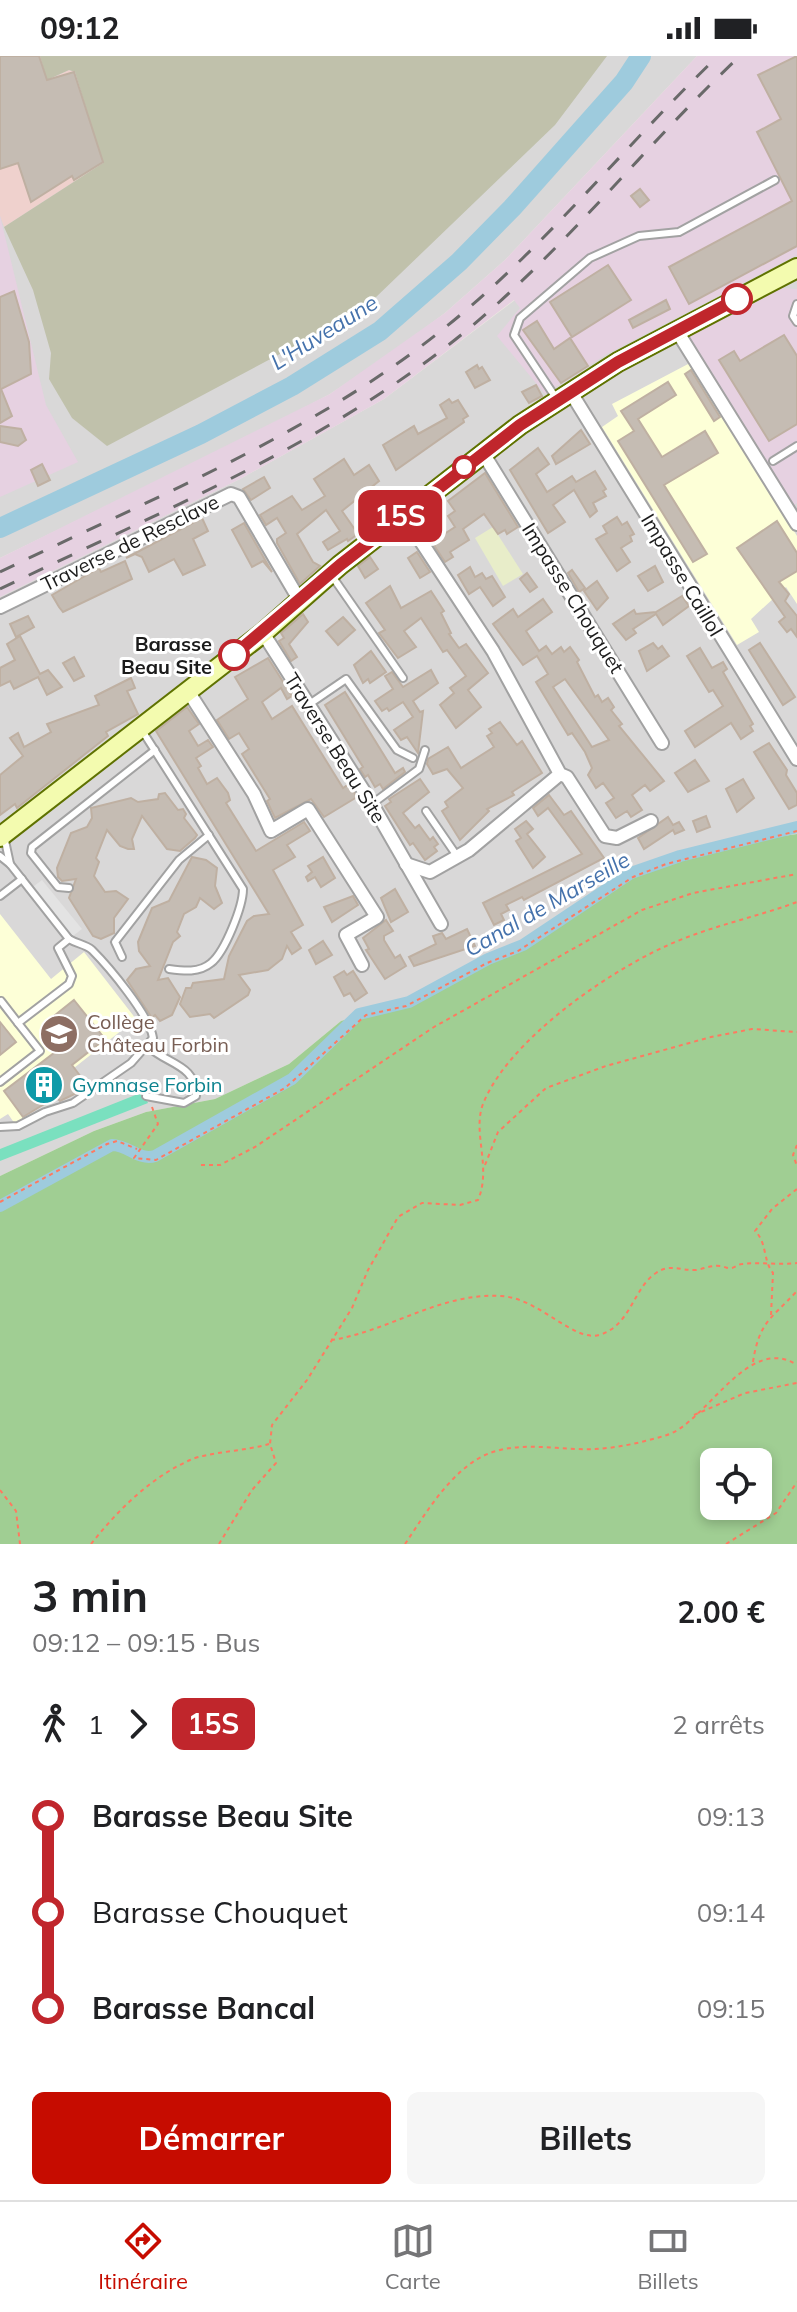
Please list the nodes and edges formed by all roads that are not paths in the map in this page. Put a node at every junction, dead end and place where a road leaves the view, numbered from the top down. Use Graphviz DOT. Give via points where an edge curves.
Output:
graph roads {
  1 [pos="775,180"];
  2 [pos="795,273"];
  3 [pos="797,304"];
  4 [pos="797,322"];
  5 [pos="677,331"];
  6 [pos="563,395"];
  7 [pos="797,446"];
  8 [pos="483,453"];
  9 [pos="773,461"];
  10 [pos="403,514"];
  11 [pos="797,524"];
  12 [pos="330,573"];
  13 [pos="300,601"];
  14 [pos="0,607"];
  15 [pos="263,633"];
  16 [pos="403,678"];
  17 [pos="188,691"];
  18 [pos="308,705"];
  19 [pos="140,728"];
  20 [pos="662,743"];
  21 [pos="155,750"];
  22 [pos="425,750"];
  23 [pos="413,758"];
  24 [pos="797,759"];
  25 [pos="560,774"];
  26 [pos="372,804"];
  27 [pos="426,811"];
  28 [pos="651,821"];
  29 [pos="209,835"];
  30 [pos="2,836"];
  31 [pos="0,856"];
  32 [pos="457,856"];
  33 [pos="10,864"];
  34 [pos="406,864"];
  35 [pos="22,879"];
  36 [pos="69,888"];
  37 [pos="0,896"];
  38 [pos="441,924"];
  39 [pos="69,939"];
  40 [pos="122,957"];
  41 [pos="362,965"];
  42 [pos="169,969"];
  43 [pos="1,1001"];
  44 [pos="18,1023"];
  45 [pos="148,1046"];
  46 [pos="0,1082"];
  47 [pos="146,1096"];
  48 [pos="0,1127"];
  1 -- 6 [label="lane" via="679,232 639,236 590,258 520,318 514,335"];
  2 -- 5 [label="street"];
  3 -- 4 [label="lane"];
  5 -- 6 [label="street"];
  5 -- 11 [label="street"];
  6 -- 8 [label="street"];
  6 -- 24 [label="street, Impasse Caillol"];
  7 -- 9 [label="lane"];
  8 -- 10 [label="street"];
  8 -- 20 [label="street, Impasse Chouquet"];
  10 -- 12 [label="street"];
  10 -- 25 [label="street" via="493,651"];
  12 -- 13 [label="street"];
  12 -- 16 [label="lane"];
  13 -- 14 [label="street, Traverse de Resclave" via="239,497 231,494"];
  13 -- 15 [label="street"];
  15 -- 17 [label="street"];
  15 -- 18 [label="street, Traverse Beau Site"];
  17 -- 19 [label="street"];
  17 -- 41 [label="street" via="254,794 271,831 308,809 377,917 346,935"];
  18 -- 23 [label="lane" via="346,679 397,750"];
  18 -- 26 [label="street, Traverse Beau Site"];
  19 -- 21 [label="lane"];
  19 -- 30 [label="street"];
  21 -- 29 [label="lane"];
  21 -- 36 [label="lane" via="32,847 31,853 58,887"];
  22 -- 26 [label="lane" via="419,769"];
  25 -- 28 [label="street" via="611,839"];
  25 -- 32 [label="street"];
  26 -- 34 [label="street, Traverse Beau Site"];
  27 -- 32 [label="lane"];
  29 -- 40 [label="lane" via="145,899 115,942"];
  29 -- 42 [label="lane" via="243,889 243,905 209,965 189,972"];
  30 -- 33 [label="lane"];
  31 -- 33 [label="lane"];
  32 -- 34 [label="street" via="430,872"];
  33 -- 35 [label="lane"];
  34 -- 38 [label="street, Traverse Beau Site"];
  35 -- 37 [label="lane"];
  35 -- 39 [label="lane"];
  39 -- 44 [label="lane" via="58,948 72,980"];
  39 -- 45 [label="lane" via="91,948 143,1014 152,1027"];
  43 -- 44 [label="lane"];
  44 -- 46 [label="lane" via="40,1051"];
  45 -- 47 [label="lane" via="184,1068 196,1096 184,1103"];
  45 -- 48 [label="lane" via="66,1107 18,1126"];
}
